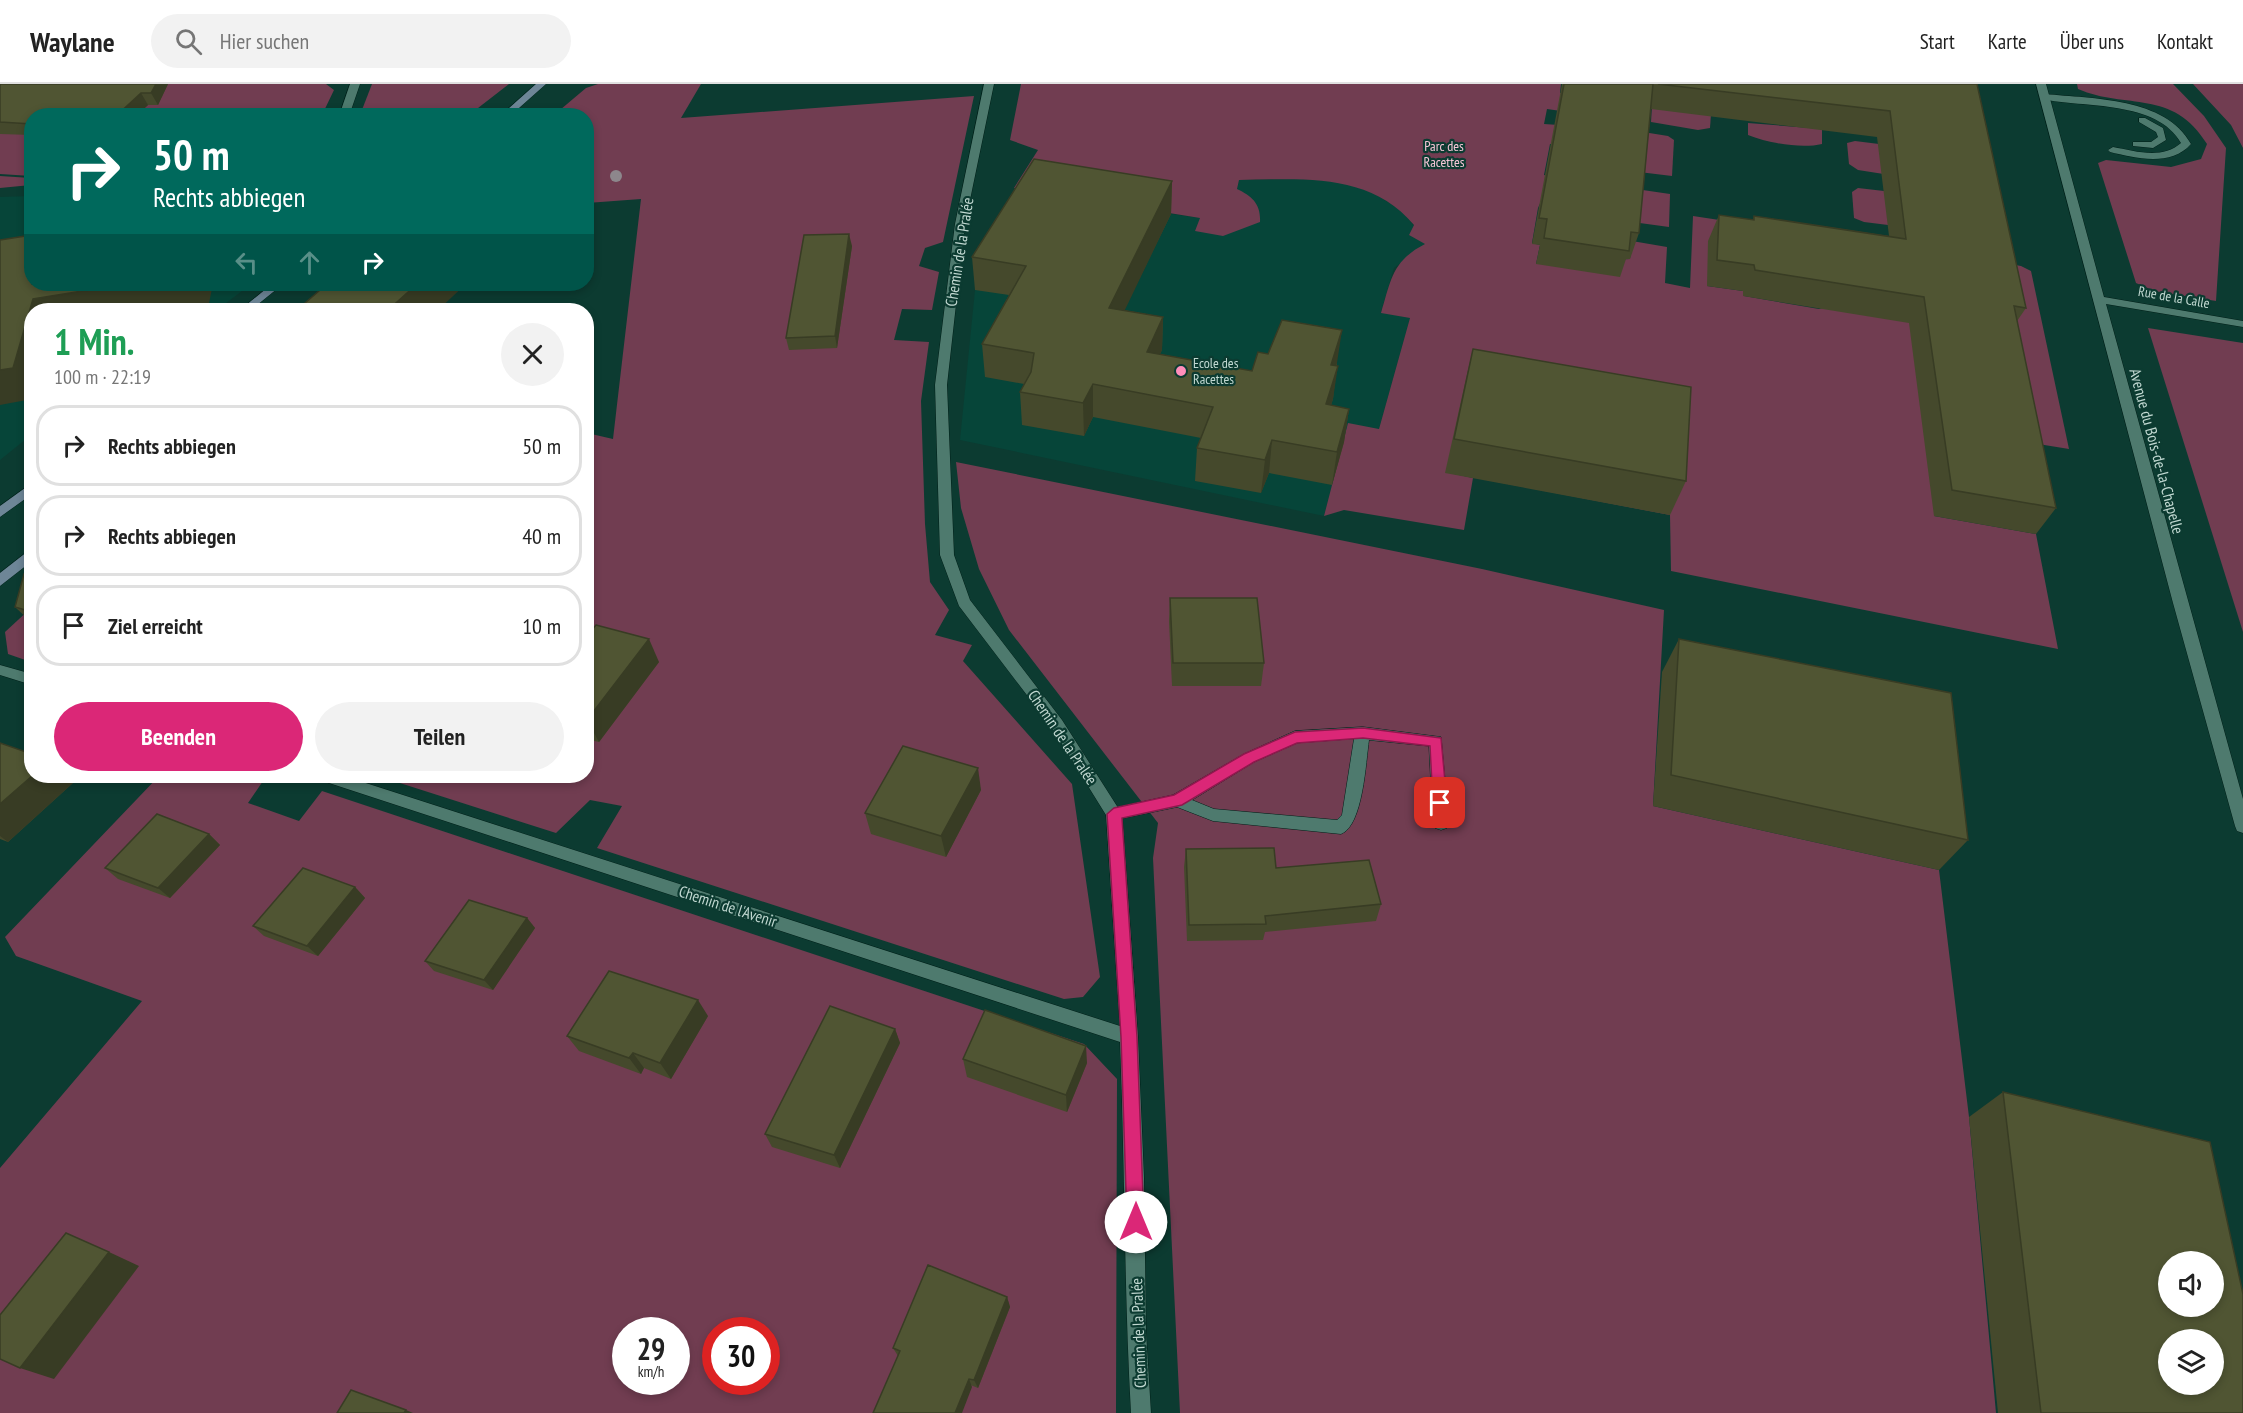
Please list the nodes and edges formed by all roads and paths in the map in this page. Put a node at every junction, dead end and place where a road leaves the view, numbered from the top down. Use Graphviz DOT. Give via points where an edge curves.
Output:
graph roads {
  1 [pos="355,84"];
  2 [pos="542,84"];
  3 [pos="989,84"];
  4 [pos="2041,84"];
  5 [pos="2046,101"];
  6 [pos="347,108"];
  7 [pos="514,108"];
  8 [pos="269,291"];
  9 [pos="2099,300"];
  10 [pos="254,303"];
  11 [pos="2243,324"];
  12 [pos="24,494"];
  13 [pos="0,513"];
  14 [pos="24,560"];
  15 [pos="0,581"];
  16 [pos="0,670"];
  17 [pos="24,678"];
  18 [pos="1363,733"];
  19 [pos="348,783"];
  20 [pos="1177,801"];
  21 [pos="1114,814"];
  22 [pos="1441,823"];
  23 [pos="2243,826"];
  24 [pos="1129,1037"];
  25 [pos="1141,1413"];
  1 -- 6 [label="street"];
  2 -- 7 [label="street"];
  3 -- 21 [label="street, Chemin de la Pralée" via="960,224 941,385 947,555 964,602 1057,724"];
  4 -- 5 [label="street, Avenue du Bois-de-la-Chapelle"];
  5 -- 5 [label="street" via="2143,120 2160,130 2163,138 2153,145 2112,145 2160,155 2178,151 2186,144 2176,127 2149,113"];
  5 -- 9 [label="street, Avenue du Bois-de-la-Chapelle"];
  8 -- 10 [label="street"];
  9 -- 11 [label="street, Rue de la Calle"];
  9 -- 23 [label="street, Avenue du Bois-de-la-Chapelle"];
  12 -- 13 [label="street"];
  14 -- 15 [label="street"];
  16 -- 17 [label="street"];
  18 -- 20 [label="street" via="1295,737 1249,758"];
  18 -- 20 [label="street" via="1349,817 1341,827 1214,815"];
  18 -- 22 [label="street" via="1436,741"];
  19 -- 24 [label="street, Chemin de l'Avenir"];
  20 -- 21 [label="street"];
  21 -- 24 [label="street, Chemin de la Pralée"];
  24 -- 25 [label="street, Chemin de la Pralée"];
}
